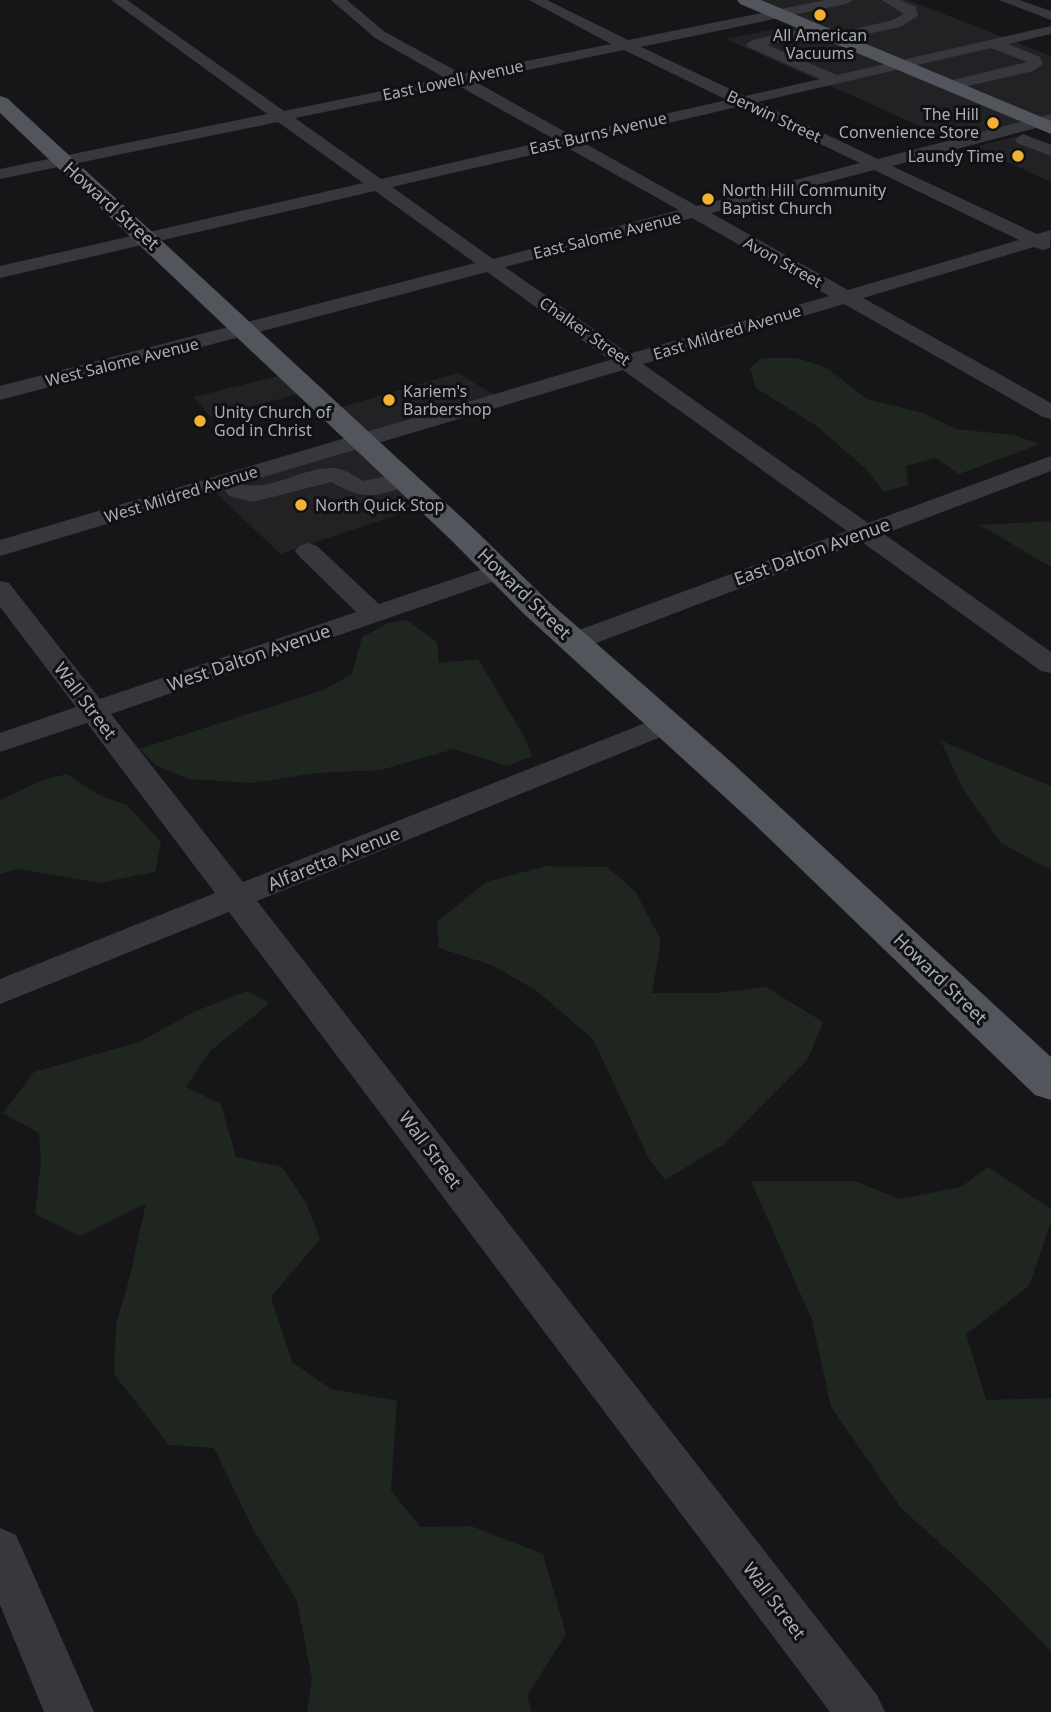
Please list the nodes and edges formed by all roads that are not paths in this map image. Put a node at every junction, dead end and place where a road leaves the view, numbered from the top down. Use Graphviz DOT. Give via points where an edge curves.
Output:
graph roads {
  1 [pos="118,0"];
  2 [pos="338,0"];
  3 [pos="536,0"];
  4 [pos="846,0"];
  5 [pos="889,0"];
  6 [pos="1006,0"];
  7 [pos="762,4"];
  8 [pos="1051,16"];
  9 [pos="1051,30"];
  10 [pos="831,36"];
  11 [pos="991,43"];
  12 [pos="624,45"];
  13 [pos="775,53"];
  14 [pos="900,64"];
  15 [pos="825,76"];
  16 [pos="458,79"];
  17 [pos="1041,79"];
  18 [pos="951,85"];
  19 [pos="973,95"];
  20 [pos="741,100"];
  21 [pos="0,102"];
  22 [pos="280,116"];
  23 [pos="1047,123"];
  24 [pos="1023,139"];
  25 [pos="567,140"];
  26 [pos="1048,154"];
  27 [pos="61,161"];
  28 [pos="878,165"];
  29 [pos="0,174"];
  30 [pos="377,185"];
  31 [pos="695,213"];
  32 [pos="145,238"];
  33 [pos="1046,242"];
  34 [pos="492,265"];
  35 [pos="0,272"];
  36 [pos="846,297"];
  37 [pos="244,330"];
  38 [pos="628,362"];
  39 [pos="0,393"];
  40 [pos="1051,412"];
  41 [pos="363,441"];
  42 [pos="1051,463"];
  43 [pos="404,479"];
  44 [pos="226,481"];
  45 [pos="862,533"];
  46 [pos="0,548"];
  47 [pos="308,551"];
  48 [pos="498,572"];
  49 [pos="0,589"];
  50 [pos="374,614"];
  51 [pos="573,642"];
  52 [pos="1051,665"];
  53 [pos="92,712"];
  54 [pos="668,724"];
  55 [pos="0,743"];
  56 [pos="237,897"];
  57 [pos="0,992"];
  58 [pos="1051,1083"];
  59 [pos="0,1550"];
  60 [pos="69,1712"];
  61 [pos="860,1712"];
  1 -- 22 [label="street, Chalker Street"];
  2 -- 16 [label="street, Avon Street" via="380,35"];
  3 -- 12 [label="street, Berwin Street"];
  4 -- 7 [label="street, East Lowell Avenue"];
  5 -- 10 [label="street" via="911,10 911,16 895,24"];
  6 -- 8 [label="street"];
  7 -- 10 [label="main road"];
  7 -- 12 [label="street, East Lowell Avenue"];
  9 -- 11 [label="street, East Burns Avenue"];
  10 -- 13 [label="street"];
  10 -- 13 [label="street" via="753,44"];
  10 -- 14 [label="main road"];
  11 -- 14 [label="street, East Burns Avenue"];
  11 -- 18 [label="street" via="1035,60 1035,64"];
  12 -- 16 [label="street, East Lowell Avenue"];
  12 -- 20 [label="street, Berwin Street"];
  13 -- 15 [label="street"];
  14 -- 15 [label="street, East Burns Avenue"];
  14 -- 18 [label="main road"];
  15 -- 20 [label="street, East Burns Avenue"];
  16 -- 22 [label="street, East Lowell Avenue"];
  16 -- 25 [label="street, Avon Street"];
  17 -- 19 [label="street"];
  18 -- 19 [label="main road"];
  19 -- 23 [label="main road"];
  20 -- 25 [label="street, East Burns Avenue"];
  20 -- 28 [label="street, Berwin Street"];
  21 -- 27 [label="main road, Howard Street"];
  22 -- 27 [label="street, East Lowell Avenue"];
  22 -- 30 [label="street, Chalker Street"];
  23 -- 28 [label="street, East Salome Avenue"];
  24 -- 26 [label="street"];
  25 -- 30 [label="street, East Burns Avenue"];
  25 -- 31 [label="street, Avon Street"];
  27 -- 29 [label="street, East Lowell Avenue"];
  27 -- 32 [label="main road, Howard Street"];
  28 -- 31 [label="street, East Salome Avenue"];
  28 -- 33 [label="street, Berwin Street"];
  30 -- 32 [label="street, East Burns Avenue"];
  30 -- 34 [label="street, Chalker Street"];
  31 -- 34 [label="street, East Salome Avenue"];
  31 -- 36 [label="street, Avon Street"];
  32 -- 35 [label="street, East Burns Avenue"];
  32 -- 37 [label="main road, Howard Street"];
  33 -- 36 [label="street, East Mildred Avenue"];
  34 -- 37 [label="street, East Salome Avenue"];
  34 -- 38 [label="street, Chalker Street"];
  36 -- 38 [label="street, East Mildred Avenue"];
  36 -- 40 [label="street, Avon Street"];
  37 -- 39 [label="street, West Salome Avenue"];
  37 -- 41 [label="main road, Howard Street"];
  38 -- 41 [label="street, East Mildred Avenue"];
  38 -- 45 [label="street, Chalker Street"];
  41 -- 43 [label="main road, Howard Street"];
  41 -- 44 [label="street, West Mildred Avenue"];
  42 -- 45 [label="street, East Dalton Avenue"];
  43 -- 44 [label="street" via="367,489 331,475 245,495"];
  43 -- 48 [label="main road, Howard Street"];
  44 -- 46 [label="street, West Mildred Avenue"];
  45 -- 51 [label="street, East Dalton Avenue"];
  45 -- 52 [label="street, Chalker Street"];
  47 -- 50 [label="street"];
  48 -- 50 [label="street, West Dalton Avenue"];
  48 -- 51 [label="main road, Howard Street"];
  49 -- 53 [label="street, Wall Street"];
  50 -- 53 [label="street, West Dalton Avenue"];
  51 -- 54 [label="main road, Howard Street"];
  53 -- 55 [label="street, West Dalton Avenue"];
  53 -- 56 [label="street, Wall Street"];
  54 -- 56 [label="street, Alfaretta Avenue"];
  54 -- 58 [label="main road, Howard Street"];
  56 -- 57 [label="street, Alfaretta Avenue"];
  56 -- 61 [label="street, Wall Street"];
  59 -- 60 [label="street"];
}
